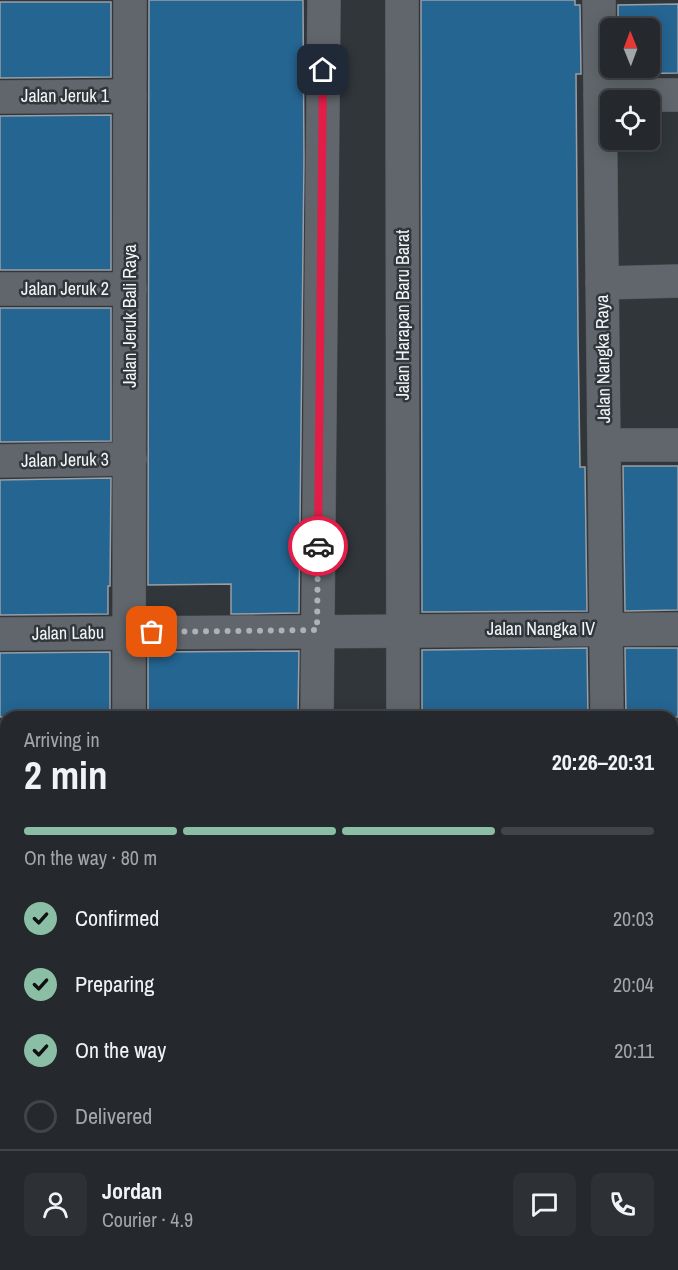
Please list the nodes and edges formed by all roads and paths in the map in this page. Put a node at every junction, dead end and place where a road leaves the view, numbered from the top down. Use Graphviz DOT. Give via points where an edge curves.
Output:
graph roads {
  1 [pos="130,0"];
  2 [pos="324,0"];
  3 [pos="402,0"];
  4 [pos="599,0"];
  5 [pos="660,94"];
  6 [pos="678,94"];
  7 [pos="600,95"];
  8 [pos="130,96"];
  9 [pos="0,97"];
  10 [pos="601,150"];
  11 [pos="678,281"];
  12 [pos="602,283"];
  13 [pos="0,289"];
  14 [pos="130,289"];
  15 [pos="604,445"];
  16 [pos="678,445"];
  17 [pos="130,459"];
  18 [pos="0,461"];
  19 [pos="606,629"];
  20 [pos="678,629"];
  21 [pos="317,630"];
  22 [pos="404,630"];
  23 [pos="128,632"];
  24 [pos="0,634"];
  25 [pos="129,711"];
  26 [pos="317,711"];
  27 [pos="403,711"];
  28 [pos="608,711"];
  1 -- 8 [label="street, Jalan Jeruk Bali Raya"];
  2 -- 21 [label="street"];
  3 -- 22 [label="street, Jalan Harapan Baru Barat"];
  4 -- 7 [label="street, Jalan Nangka Raya"];
  5 -- 6 [label="street"];
  8 -- 9 [label="street, Jalan Jeruk 1"];
  8 -- 14 [label="street, Jalan Jeruk Bali Raya"];
  10 -- 12 [label="street, Jalan Nangka Raya"];
  11 -- 12 [label="street"];
  12 -- 15 [label="street, Jalan Nangka Raya"];
  13 -- 14 [label="street, Jalan Jeruk 2"];
  14 -- 17 [label="street, Jalan Jeruk Bali Raya"];
  15 -- 16 [label="street"];
  15 -- 19 [label="street, Jalan Nangka Raya"];
  17 -- 18 [label="street, Jalan Jeruk 3"];
  17 -- 23 [label="street, Jalan Jeruk Bali Raya"];
  19 -- 20 [label="street, Jalan Nangka IV"];
  19 -- 22 [label="street, Jalan Nangka IV"];
  19 -- 28 [label="street, Jalan Nangka Raya"];
  21 -- 22 [label="street, Jalan Nangka IV"];
  21 -- 23 [label="street, Jalan Labu"];
  21 -- 26 [label="street"];
  22 -- 27 [label="street, Jalan Harapan Baru Barat"];
  23 -- 24 [label="street, Jalan Labu"];
  23 -- 25 [label="street, Jalan Jeruk Bali Raya"];
}
